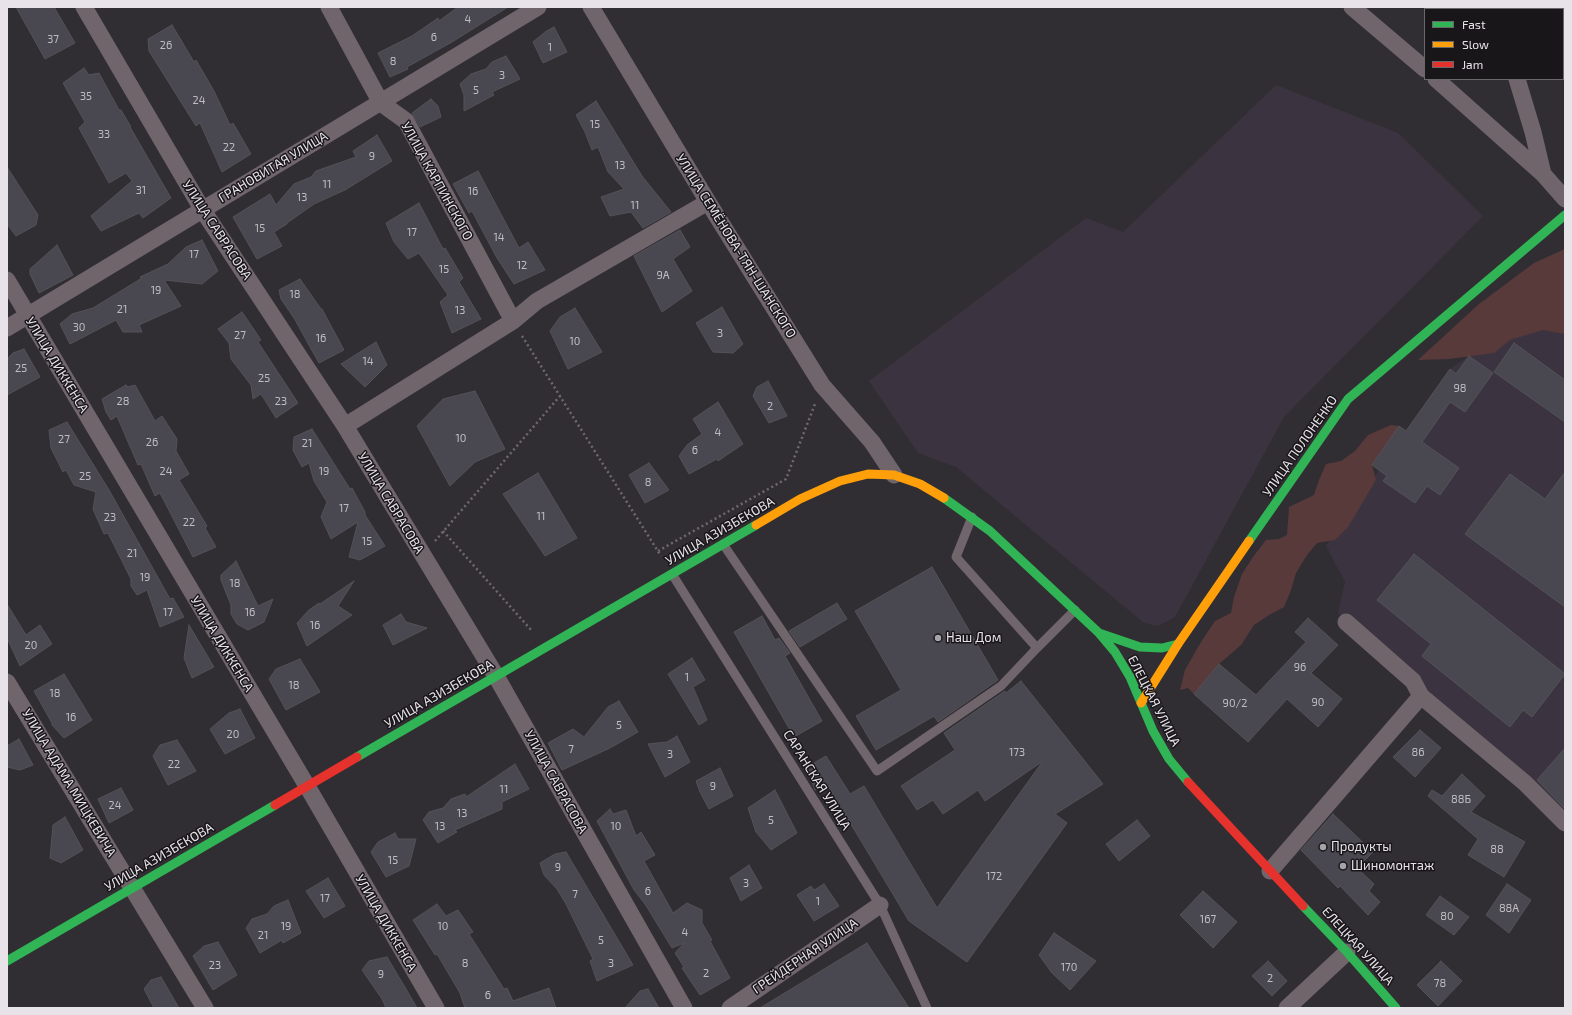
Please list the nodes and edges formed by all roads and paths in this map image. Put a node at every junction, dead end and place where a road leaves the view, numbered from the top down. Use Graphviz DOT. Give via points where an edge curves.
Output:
graph roads {
  1 [pos="84,7"];
  2 [pos="329,7"];
  3 [pos="538,7"];
  4 [pos="591,7"];
  5 [pos="1352,7"];
  6 [pos="1424,68"];
  7 [pos="1437,80"];
  8 [pos="1516,80"];
  9 [pos="381,103"];
  10 [pos="1543,174"];
  11 [pos="1565,199"];
  12 [pos="708,202"];
  13 [pos="202,209"];
  14 [pos="1565,215"];
  15 [pos="7,280"];
  16 [pos="28,316"];
  17 [pos="513,321"];
  18 [pos="7,328"];
  19 [pos="822,385"];
  20 [pos="560,396"];
  21 [pos="345,426"];
  22 [pos="894,475"];
  23 [pos="972,518"];
  24 [pos="443,531"];
  25 [pos="723,544"];
  26 [pos="658,551"];
  27 [pos="422,555"];
  28 [pos="672,574"];
  29 [pos="1076,610"];
  30 [pos="1346,622"];
  31 [pos="1099,633"];
  32 [pos="1178,644"];
  33 [pos="546,647"];
  34 [pos="1037,648"];
  35 [pos="496,676"];
  36 [pos="7,682"];
  37 [pos="1421,696"];
  38 [pos="1141,703"];
  39 [pos="307,786"];
  40 [pos="1565,823"];
  41 [pos="1270,871"];
  42 [pos="132,888"];
  43 [pos="880,905"];
  44 [pos="1347,952"];
  45 [pos="7,961"];
  46 [pos="205,1008"];
  47 [pos="436,1008"];
  48 [pos="684,1008"];
  49 [pos="730,1008"];
  50 [pos="927,1008"];
  51 [pos="1287,1008"];
  52 [pos="1396,1008"];
  1 -- 13 [label="street, УЛИЦА САВРАСОВА"];
  2 -- 9 [label="street, УЛИЦА КАРПИНСКОГО"];
  3 -- 9 [label="street, ГРАНОВИТАЯ УЛИЦА"];
  4 -- 12 [label="street, УЛИЦА СЕМЁНОВА-ТЯН-ШАНСКОГО"];
  5 -- 6 [label="street"];
  7 -- 10 [label="street"];
  8 -- 10 [label="street"];
  9 -- 13 [label="street, ГРАНОВИТАЯ УЛИЦА"];
  9 -- 17 [label="street, УЛИЦА КАРПИНСКОГО" via="406,121"];
  10 -- 11 [label="street"];
  12 -- 17 [label="street" via="537,301"];
  12 -- 19 [label="street, УЛИЦА СЕМЁНОВА-ТЯН-ШАНСКОГО"];
  13 -- 16 [label="street, ГРАНОВИТАЯ УЛИЦА"];
  13 -- 21 [label="street, УЛИЦА САВРАСОВА"];
  14 -- 32 [label="main road, УЛИЦА ПОЛОНЕНКО" via="1348,400"];
  15 -- 16 [label="street, УЛИЦА ДИККЕНСА"];
  16 -- 18 [label="street, ГРАНОВИТАЯ УЛИЦА"];
  16 -- 39 [label="street, УЛИЦА ДИККЕНСА"];
  17 -- 20 [label="path"];
  17 -- 21 [label="street"];
  19 -- 22 [label="street, УЛИЦА СЕМЁНОВА-ТЯН-ШАНСКОГО" via="872,442"];
  19 -- 26 [label="path" via="786,479"];
  20 -- 24 [label="path"];
  20 -- 26 [label="path"];
  21 -- 27 [label="street, УЛИЦА САВРАСОВА"];
  22 -- 23 [label="main road, ЕЛЕЦКАЯ УЛИЦА" via="920,484"];
  22 -- 25 [label="main road, УЛИЦА АЗИЗБЕКОВА" via="868,474 840,481 800,500"];
  23 -- 29 [label="main road, ЕЛЕЦКАЯ УЛИЦА" via="990,531"];
  23 -- 34 [label="lane" via="956,557"];
  24 -- 27 [label="path"];
  24 -- 33 [label="path"];
  25 -- 28 [label="main road, УЛИЦА АЗИЗБЕКОВА"];
  25 -- 34 [label="lane" via="877,771 1001,686"];
  26 -- 28 [label="path"];
  27 -- 35 [label="street, УЛИЦА САВРАСОВА"];
  28 -- 33 [label="main road, УЛИЦА АЗИЗБЕКОВА"];
  28 -- 43 [label="lane, САРАНСКАЯ УЛИЦА"];
  29 -- 31 [label="main road, ЕЛЕЦКАЯ УЛИЦА"];
  29 -- 34 [label="lane"];
  30 -- 37 [label="street" via="1413,681"];
  31 -- 32 [label="main road" via="1140,647 1162,648"];
  31 -- 38 [label="main road, ЕЛЕЦКАЯ УЛИЦА" via="1115,652 1130,677"];
  32 -- 38 [label="main road, УЛИЦА ПОЛОНЕНКО"];
  33 -- 35 [label="main road, УЛИЦА АЗИЗБЕКОВА"];
  35 -- 39 [label="main road, УЛИЦА АЗИЗБЕКОВА"];
  35 -- 48 [label="street, УЛИЦА САВРАСОВА"];
  36 -- 42 [label="street, УЛИЦА АДАМА МИЦКЕВИЧА"];
  37 -- 40 [label="street" via="1525,783"];
  37 -- 41 [label="street"];
  38 -- 41 [label="main road, ЕЛЕЦКАЯ УЛИЦА" via="1152,731 1169,759"];
  39 -- 42 [label="main road, УЛИЦА АЗИЗБЕКОВА"];
  39 -- 47 [label="street, УЛИЦА ДИККЕНСА"];
  41 -- 44 [label="main road, ЕЛЕЦКАЯ УЛИЦА"];
  42 -- 45 [label="main road, УЛИЦА АЗИЗБЕКОВА"];
  42 -- 46 [label="street, УЛИЦА АДАМА МИЦКЕВИЧА"];
  43 -- 49 [label="street, ГРЕЙДЕРНАЯ УЛИЦА"];
  43 -- 50 [label="lane, САРАНСКАЯ УЛИЦА"];
  44 -- 51 [label="street"];
  44 -- 52 [label="main road, ЕЛЕЦКАЯ УЛИЦА"];
}
